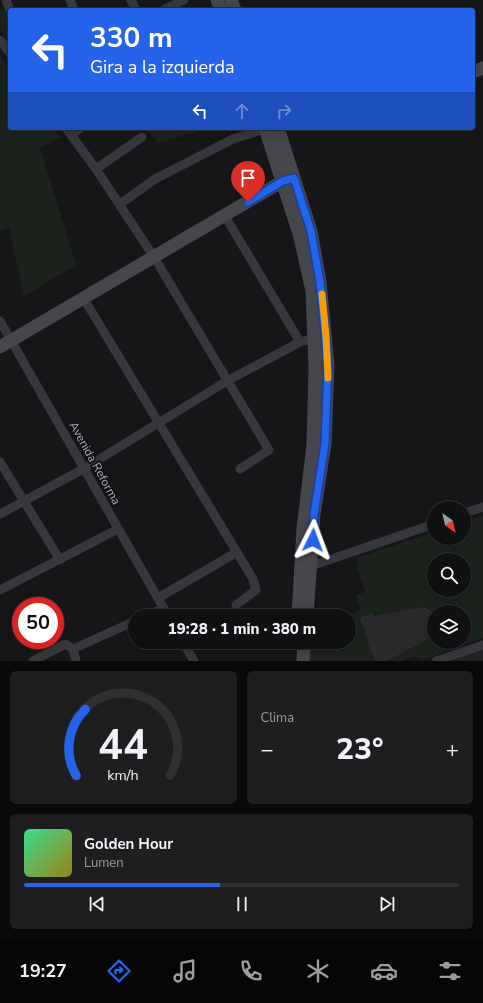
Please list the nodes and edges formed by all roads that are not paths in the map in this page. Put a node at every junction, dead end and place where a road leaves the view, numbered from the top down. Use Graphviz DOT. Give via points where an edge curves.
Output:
graph roads {
  1 [pos="184,0"];
  2 [pos="167,8"];
  3 [pos="0,40"];
  4 [pos="8,50"];
  5 [pos="260,130"];
  6 [pos="267,130"];
  7 [pos="278,130"];
  8 [pos="69,132"];
  9 [pos="142,137"];
  10 [pos="96,169"];
  11 [pos="288,179"];
  12 [pos="120,204"];
  13 [pos="225,216"];
  14 [pos="154,257"];
  15 [pos="84,299"];
  16 [pos="0,321"];
  17 [pos="320,336"];
  18 [pos="300,342"];
  19 [pos="6,344"];
  20 [pos="227,381"];
  21 [pos="160,422"];
  22 [pos="319,444"];
  23 [pos="0,462"];
  24 [pos="85,468"];
  25 [pos="240,469"];
  26 [pos="23,501"];
  27 [pos="483,507"];
  28 [pos="471,511"];
  29 [pos="0,514"];
  30 [pos="427,526"];
  31 [pos="118,529"];
  32 [pos="237,552"];
  33 [pos="60,560"];
  34 [pos="311,566"];
  35 [pos="0,590"];
  36 [pos="158,598"];
  37 [pos="236,605"];
  38 [pos="164,609"];
  39 [pos="298,609"];
  40 [pos="308,609"];
  41 [pos="128,624"];
  42 [pos="483,644"];
  43 [pos="74,649"];
  44 [pos="187,649"];
  45 [pos="296,649"];
  46 [pos="304,649"];
  47 [pos="33,661"];
  48 [pos="76,661"];
  49 [pos="194,661"];
  50 [pos="296,661"];
  51 [pos="303,661"];
  52 [pos="436,661"];
  1 -- 2 [label="street"];
  3 -- 4 [label="street"];
  5 -- 12 [label="street" via="233,139 154,179"];
  6 -- 11 [label="main road"];
  7 -- 11 [label="main road"];
  8 -- 10 [label="street"];
  9 -- 10 [label="street"];
  10 -- 12 [label="street"];
  11 -- 13 [label="main road"];
  11 -- 17 [label="main road" via="311,231 320,282"];
  12 -- 14 [label="street"];
  13 -- 14 [label="main road"];
  13 -- 18 [label="street"];
  14 -- 15 [label="main road"];
  14 -- 20 [label="street"];
  15 -- 19 [label="main road"];
  15 -- 21 [label="street"];
  16 -- 19 [label="street, Avenida Reforma"];
  17 -- 18 [label="street"];
  17 -- 22 [label="main road" via="328,365"];
  18 -- 20 [label="street"];
  19 -- 24 [label="street, Avenida Reforma"];
  20 -- 21 [label="street"];
  20 -- 25 [label="street" via="269,450"];
  21 -- 24 [label="street"];
  21 -- 32 [label="street"];
  22 -- 34 [label="main road"];
  22 -- 39 [label="main road" via="303,528"];
  23 -- 26 [label="street"];
  24 -- 26 [label="street"];
  24 -- 31 [label="street, Avenida Reforma"];
  26 -- 29 [label="street"];
  26 -- 33 [label="street"];
  27 -- 28 [label="street"];
  30 -- 34 [label="street"];
  31 -- 33 [label="street"];
  31 -- 36 [label="street, Avenida Reforma"];
  32 -- 36 [label="street"];
  32 -- 37 [label="street" via="256,590"];
  33 -- 35 [label="street"];
  34 -- 40 [label="main road"];
  36 -- 38 [label="street, Avenida Reforma"];
  41 -- 43 [label="street"];
  42 -- 52 [label="street"];
  43 -- 47 [label="street" via="65,644"];
  43 -- 48 [label="street"];
  44 -- 49 [label="street"];
  45 -- 50 [label="main road"];
  46 -- 51 [label="main road"];
}
